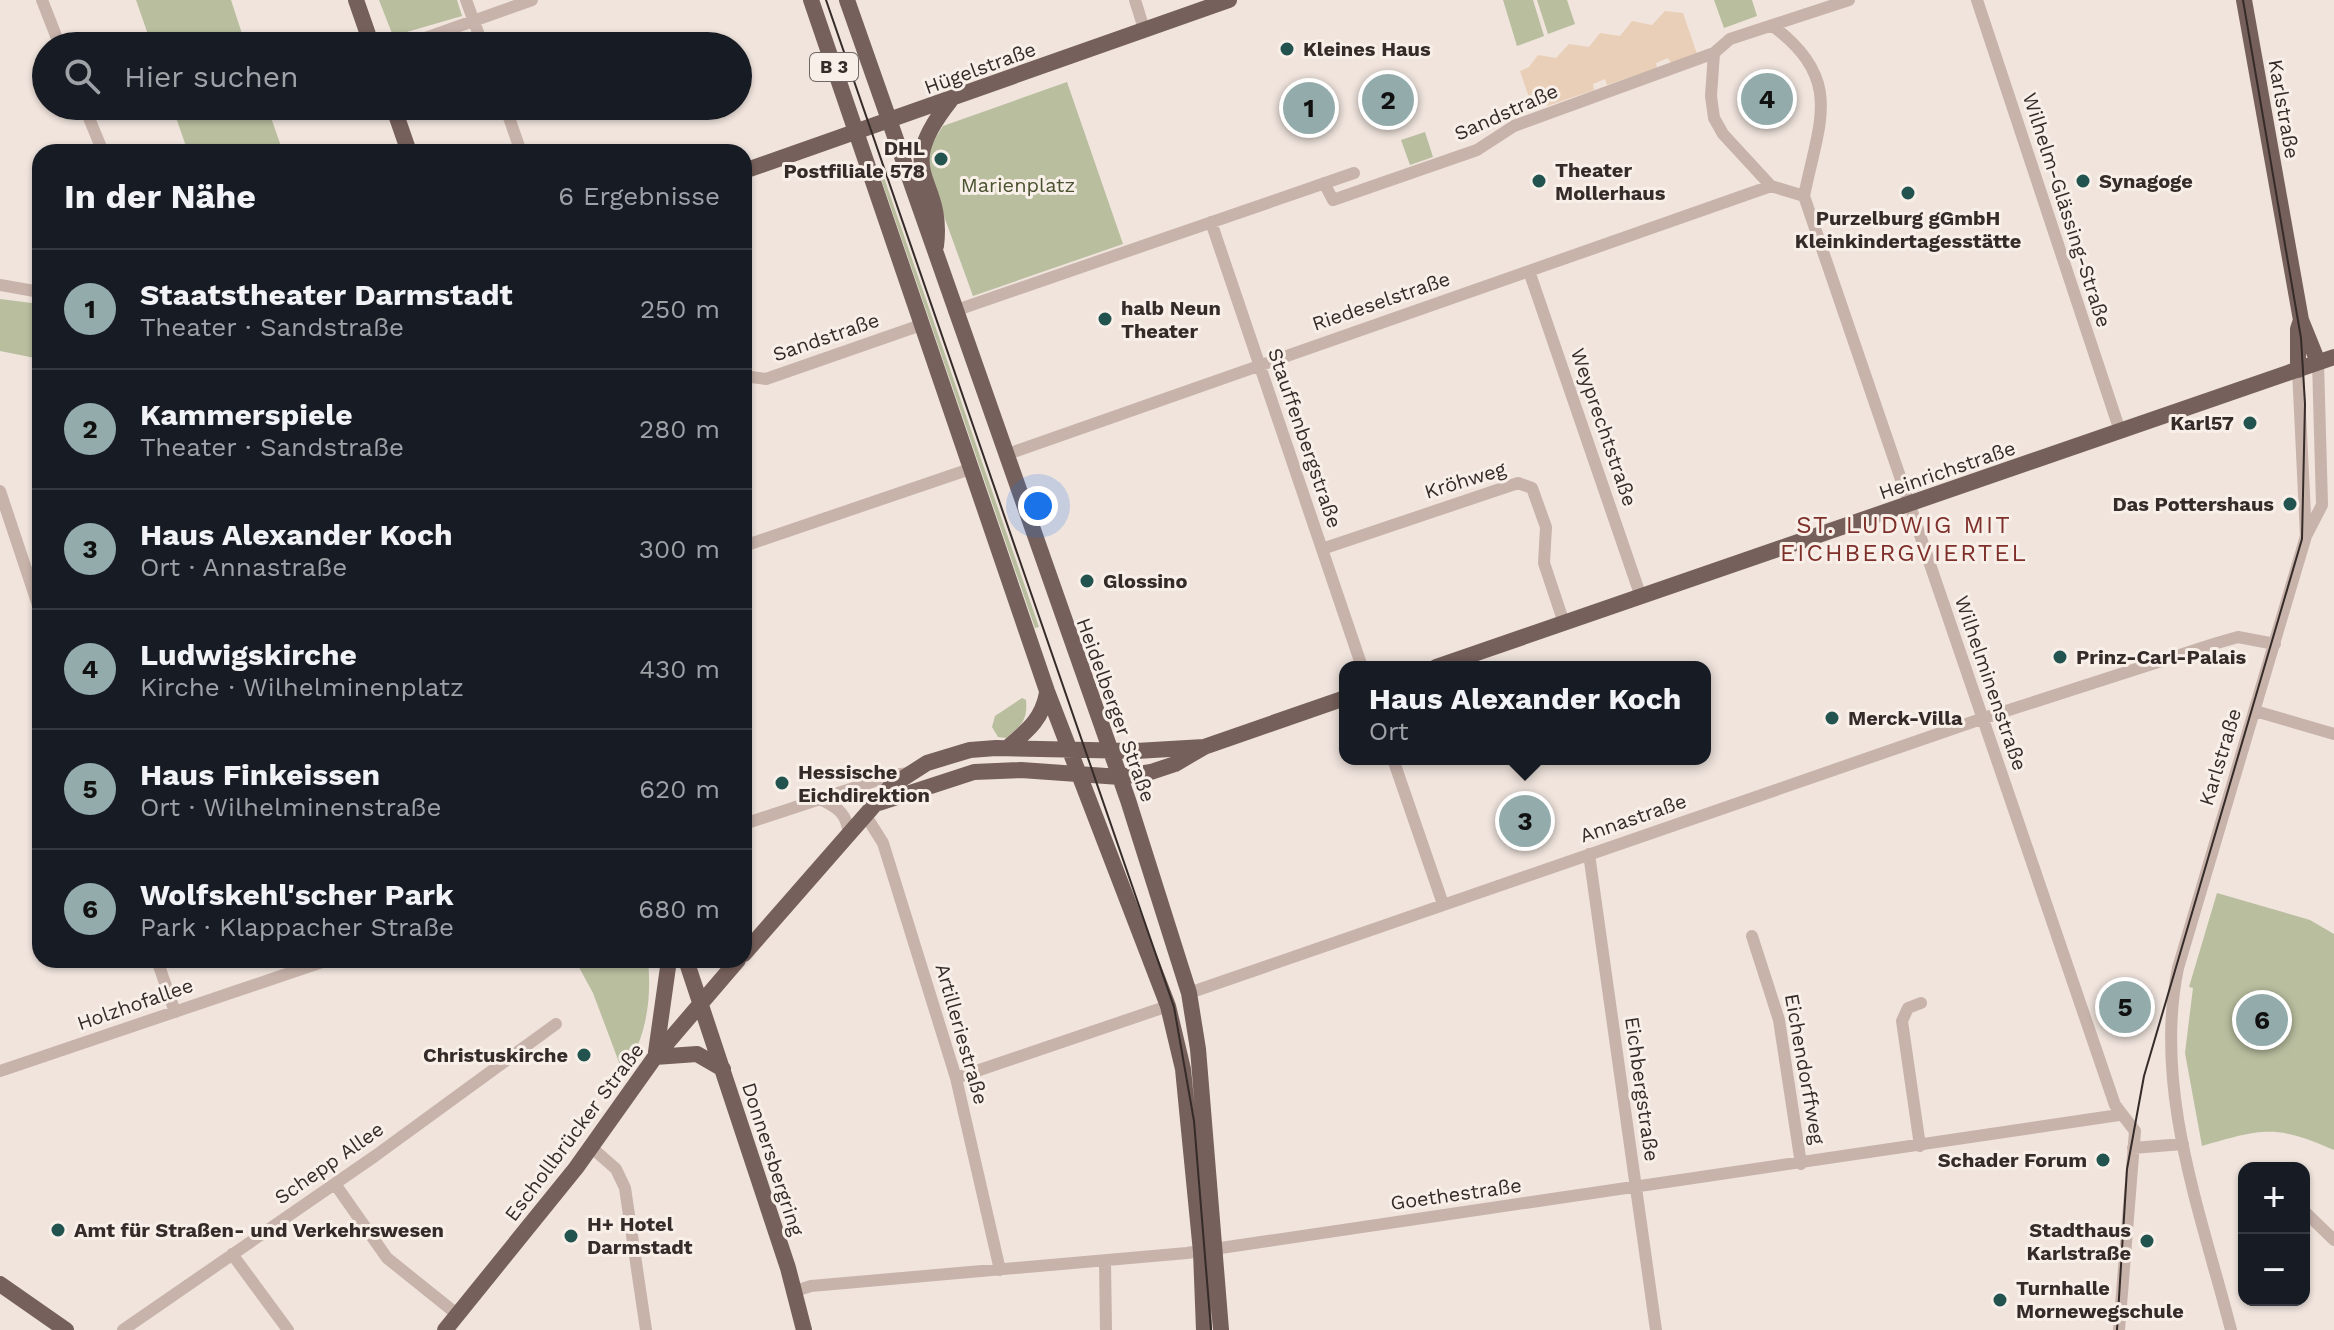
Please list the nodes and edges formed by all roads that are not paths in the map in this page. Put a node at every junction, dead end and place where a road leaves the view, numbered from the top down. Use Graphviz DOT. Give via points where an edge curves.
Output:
graph roads {
  1 [pos="42,0"];
  2 [pos="356,0"];
  3 [pos="466,0"];
  4 [pos="532,0"];
  5 [pos="811,0"];
  6 [pos="847,0"];
  7 [pos="1135,0"];
  8 [pos="1229,0"];
  9 [pos="1849,0"];
  10 [pos="1977,0"];
  11 [pos="2244,0"];
  12 [pos="473,20"];
  13 [pos="1774,27"];
  14 [pos="1144,29"];
  15 [pos="55,32"];
  16 [pos="367,32"];
  17 [pos="441,32"];
  18 [pos="478,32"];
  19 [pos="1714,53"];
  20 [pos="950,100"];
  21 [pos="90,120"];
  22 [pos="398,120"];
  23 [pos="510,120"];
  24 [pos="890,122"];
  25 [pos="856,133"];
  26 [pos="100,144"];
  27 [pos="406,144"];
  28 [pos="518,144"];
  29 [pos="752,168"];
  30 [pos="1354,173"];
  31 [pos="1324,183"];
  32 [pos="1771,186"];
  33 [pos="1804,196"];
  34 [pos="1211,222"];
  35 [pos="935,251"];
  36 [pos="1529,271"];
  37 [pos="0,285"];
  38 [pos="32,291"];
  39 [pos="954,311"];
  40 [pos="2301,320"];
  41 [pos="921,325"];
  42 [pos="2326,360"];
  43 [pos="1260,366"];
  44 [pos="2298,370"];
  45 [pos="752,377"];
  46 [pos="2120,431"];
  47 [pos="1005,455"];
  48 [pos="970,469"];
  49 [pos="0,491"];
  50 [pos="1908,505"];
  51 [pos="2306,536"];
  52 [pos="752,543"];
  53 [pos="1322,549"];
  54 [pos="32,587"];
  55 [pos="1641,597"];
  56 [pos="1564,623"];
  57 [pos="2275,644"];
  58 [pos="1360,661"];
  59 [pos="1453,661"];
  60 [pos="1047,691"];
  61 [pos="1339,700"];
  62 [pos="2255,711"];
  63 [pos="1981,719"];
  64 [pos="2334,734"];
  65 [pos="1204,747"];
  66 [pos="1007,748"];
  67 [pos="1069,749"];
  68 [pos="1109,749"];
  69 [pos="1395,765"];
  70 [pos="909,773"];
  71 [pos="1079,776"];
  72 [pos="1120,777"];
  73 [pos="820,799"];
  74 [pos="871,810"];
  75 [pos="752,821"];
  76 [pos="849,835"];
  77 [pos="1589,854"];
  78 [pos="1443,904"];
  79 [pos="1752,936"];
  80 [pos="752,945"];
  81 [pos="160,968"];
  82 [pos="304,968"];
  83 [pos="668,968"];
  84 [pos="689,968"];
  85 [pos="731,968"];
  86 [pos="1189,993"];
  87 [pos="700,1003"];
  88 [pos="1921,1003"];
  89 [pos="1168,1006"];
  90 [pos="175,1012"];
  91 [pos="556,1024"];
  92 [pos="655,1057"];
  93 [pos="723,1069"];
  94 [pos="0,1071"];
  95 [pos="956,1078"];
  96 [pos="2119,1115"];
  97 [pos="2183,1144"];
  98 [pos="1920,1146"];
  99 [pos="591,1147"];
  100 [pos="2133,1148"];
  101 [pos="1801,1164"];
  102 [pos="335,1184"];
  103 [pos="1635,1189"];
  104 [pos="2310,1217"];
  105 [pos="2334,1240"];
  106 [pos="1208,1250"];
  107 [pos="232,1254"];
  108 [pos="1105,1262"];
  109 [pos="1000,1270"];
  110 [pos="0,1284"];
  111 [pos="795,1291"];
  112 [pos="458,1315"];
  113 [pos="66,1330"];
  114 [pos="123,1330"];
  115 [pos="288,1330"];
  116 [pos="445,1330"];
  117 [pos="646,1330"];
  118 [pos="804,1330"];
  119 [pos="1106,1330"];
  120 [pos="1204,1330"];
  121 [pos="1221,1330"];
  122 [pos="1656,1330"];
  123 [pos="2119,1330"];
  124 [pos="2231,1330"];
  1 -- 15 [label="street"];
  2 -- 16 [label="main road"];
  3 -- 12 [label="street"];
  4 -- 12 [label="street"];
  5 -- 25 [label="main road, B 3"];
  6 -- 24 [label="main road, B 3"];
  7 -- 14 [label="street"];
  8 -- 14 [label="main road, Hügelstraße"];
  9 -- 13 [label="street"];
  10 -- 46 [label="street, Wilhelm-Glässing-Straße"];
  11 -- 40 [label="main road, Karlstraße"];
  12 -- 17 [label="street"];
  12 -- 18 [label="street"];
  13 -- 19 [label="street" via="1730,39"];
  13 -- 33 [label="street" via="1813,65 1822,97"];
  14 -- 20 [label="main road, Hügelstraße"];
  19 -- 31 [label="street, Sandstraße" via="1514,126 1477,150 1333,200"];
  19 -- 32 [label="street" via="1714,118"];
  20 -- 24 [label="main road, Hügelstraße"];
  20 -- 35 [label="main road" via="931,124 919,164 938,226"];
  21 -- 26 [label="street"];
  22 -- 27 [label="main road"];
  23 -- 28 [label="street"];
  24 -- 25 [label="main road, Hügelstraße"];
  24 -- 35 [label="main road, Heidelberger Straße / B 3"];
  25 -- 29 [label="main road, Hügelstraße"];
  25 -- 41 [label="main road, Heidelberger Straße / B 3"];
  30 -- 31 [label="street"];
  31 -- 34 [label="street"];
  32 -- 33 [label="street"];
  32 -- 36 [label="street, Riedeselstraße"];
  33 -- 50 [label="street, Wilhelminenstraße"];
  34 -- 39 [label="street"];
  34 -- 43 [label="street, Stauffenbergstraße"];
  35 -- 39 [label="main road, Heidelberger Straße / B 3"];
  36 -- 43 [label="street, Riedeselstraße"];
  36 -- 55 [label="street, Weyprechtstraße"];
  37 -- 38 [label="street"];
  39 -- 47 [label="main road, Heidelberger Straße / B 3"];
  40 -- 42 [label="main road, Karlstraße"];
  40 -- 44 [label="main road, Karlstraße"];
  41 -- 45 [label="street, Sandstraße" via="766,379"];
  41 -- 48 [label="main road, Heidelberger Straße / B 3"];
  42 -- 44 [label="main road, Heinrichstraße"];
  42 -- 51 [label="street, Karlstraße" via="2322,505"];
  43 -- 47 [label="street, Riedeselstraße"];
  43 -- 53 [label="street, Stauffenbergstraße"];
  44 -- 46 [label="main road, Heinrichstraße"];
  44 -- 51 [label="street, Karlstraße"];
  46 -- 50 [label="main road, Heinrichstraße"];
  47 -- 68 [label="main road, Heidelberger Straße / B 3"];
  48 -- 52 [label="street"];
  48 -- 60 [label="main road, Heidelberger Straße / B 3"];
  49 -- 54 [label="street"];
  50 -- 55 [label="main road, Heinrichstraße"];
  50 -- 63 [label="street, Wilhelminenstraße"];
  51 -- 57 [label="street, Karlstraße"];
  53 -- 56 [label="street, Kröhweg" via="1518,483 1532,488 1546,527 1544,563"];
  53 -- 58 [label="street, Stauffenbergstraße"];
  55 -- 56 [label="main road, Heinrichstraße"];
  56 -- 59 [label="main road, Heinrichstraße"];
  57 -- 62 [label="street, Karlstraße"];
  57 -- 63 [label="street, Annastraße" via="2238,637"];
  60 -- 66 [label="main road" via="1034,725"];
  60 -- 67 [label="main road, Heidelberger Straße / B 3"];
  61 -- 65 [label="main road"];
  62 -- 64 [label="street"];
  62 -- 97 [label="street, Karlstraße" via="2173,991 2169,1058"];
  63 -- 77 [label="street, Annastraße"];
  63 -- 96 [label="street, Wilhelminenstraße"];
  65 -- 68 [label="main road"];
  65 -- 72 [label="main road" via="1175,764"];
  66 -- 67 [label="main road"];
  66 -- 70 [label="main road" via="942,757"];
  67 -- 68 [label="main road"];
  67 -- 71 [label="main road, Heidelberger Straße / B 3"];
  68 -- 72 [label="main road, Heidelberger Straße / B 3"];
  69 -- 78 [label="street"];
  70 -- 73 [label="street"];
  70 -- 74 [label="main road"];
  71 -- 72 [label="main road"];
  71 -- 74 [label="main road" via="974,772 936,781"];
  71 -- 89 [label="main road, Heidelberger Straße / B 3"];
  72 -- 86 [label="main road, Heidelberger Straße / B 3"];
  73 -- 75 [label="street"];
  73 -- 76 [label="street" via="839,808"];
  74 -- 76 [label="main road"];
  74 -- 95 [label="street, Artilleriestraße"];
  76 -- 80 [label="main road"];
  77 -- 78 [label="street, Annastraße"];
  77 -- 103 [label="street, Eichbergstraße"];
  78 -- 86 [label="street, Annastraße"];
  79 -- 101 [label="street, Eichendorffweg" via="1779,1020"];
  81 -- 90 [label="street"];
  82 -- 90 [label="street, Holzhofallee"];
  83 -- 92 [label="main road"];
  84 -- 87 [label="main road, Donnersbergring"];
  85 -- 87 [label="main road, Eschollbrücker Straße"];
  86 -- 106 [label="main road, Heidelberger Straße / B 3" via="1198,1049"];
  87 -- 92 [label="main road, Eschollbrücker Straße"];
  87 -- 93 [label="main road, Donnersbergring"];
  88 -- 98 [label="street" via="1908,1008 1902,1021"];
  89 -- 95 [label="street"];
  89 -- 106 [label="main road, Heidelberger Straße / B 3" via="1183,1069"];
  90 -- 94 [label="street, Holzhofallee"];
  91 -- 102 [label="street, Schepp Allee"];
  92 -- 93 [label="main road" via="697,1054"];
  92 -- 99 [label="main road, Eschollbrücker Straße"];
  93 -- 111 [label="main road, Donnersbergring"];
  95 -- 109 [label="street, Artilleriestraße"];
  96 -- 98 [label="street, Goethestraße"];
  96 -- 100 [label="street, Wilhelminenstraße" via="2135,1131"];
  97 -- 100 [label="street"];
  97 -- 124 [label="street, Karlstraße"];
  98 -- 101 [label="street, Goethestraße"];
  99 -- 112 [label="main road, Eschollbrücker Straße"];
  99 -- 117 [label="street" via="616,1169 625,1188"];
  100 -- 123 [label="street"];
  101 -- 103 [label="street, Goethestraße"];
  102 -- 107 [label="street, Schepp Allee"];
  102 -- 112 [label="street" via="387,1258"];
  103 -- 106 [label="street, Goethestraße"];
  103 -- 122 [label="street, Eichbergstraße"];
  104 -- 105 [label="street"];
  106 -- 108 [label="street, Goethestraße"];
  106 -- 120 [label="main road, Heidelberger Straße / B 3"];
  106 -- 121 [label="main road, Heidelberger Straße / B 3"];
  107 -- 114 [label="street, Schepp Allee"];
  107 -- 115 [label="street"];
  108 -- 109 [label="street, Goethestraße"];
  108 -- 119 [label="street"];
  109 -- 111 [label="street, Goethestraße"];
  110 -- 113 [label="main road"];
  111 -- 118 [label="main road, Donnersbergring"];
  112 -- 116 [label="main road, Eschollbrücker Straße"];
}
